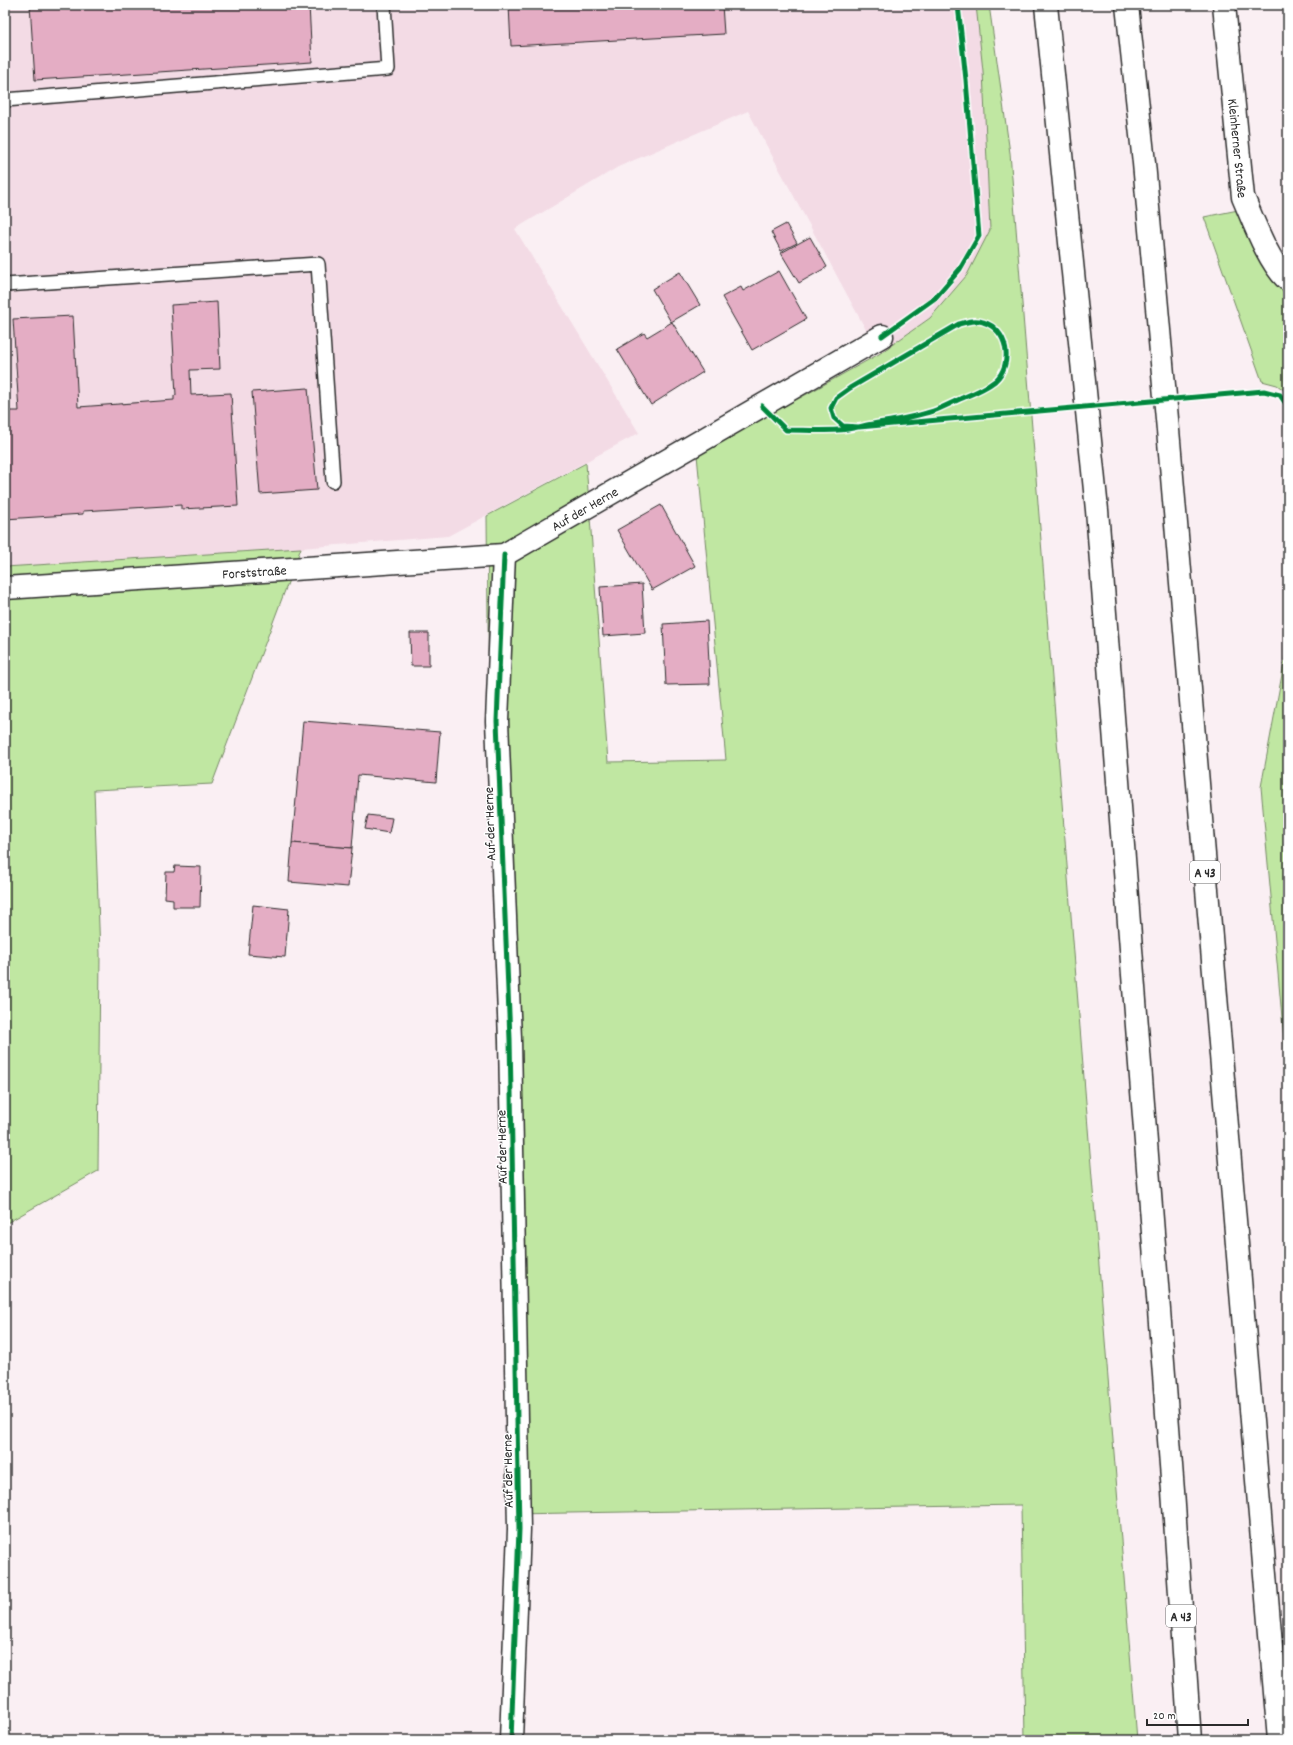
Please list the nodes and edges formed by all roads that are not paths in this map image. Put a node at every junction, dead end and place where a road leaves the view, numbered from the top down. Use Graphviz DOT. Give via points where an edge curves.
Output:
graph roads {
  1 [pos="384,5"];
  2 [pos="1046,5"];
  3 [pos="1127,5"];
  4 [pos="1224,5"];
  5 [pos="5,100"];
  6 [pos="1288,280"];
  7 [pos="5,285"];
  8 [pos="882,336"];
  9 [pos="333,481"];
  10 [pos="504,555"];
  11 [pos="5,588"];
  12 [pos="511,1740"];
  13 [pos="1190,1740"];
  14 [pos="1279,1740"];
  1 -- 5 [label="lane" via="388,69"];
  2 -- 13 [label="main road, A 43" via="1097,510"];
  3 -- 14 [label="main road, A 43" via="1169,441"];
  4 -- 6 [label="main road, Kleinherner Straße" via="1243,197 1272,259"];
  7 -- 9 [label="lane" via="318,264"];
  8 -- 10 [label="main road, Auf der Herne"];
  10 -- 11 [label="main road, Forststraße"];
  10 -- 12 [label="main road, Auf der Herne" via="497,721 510,1039 519,1529"];
}
